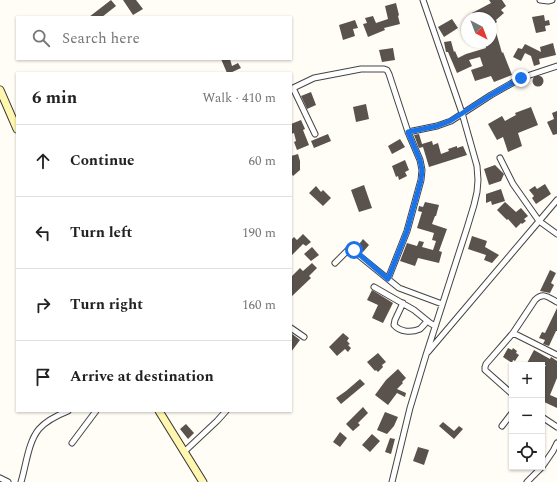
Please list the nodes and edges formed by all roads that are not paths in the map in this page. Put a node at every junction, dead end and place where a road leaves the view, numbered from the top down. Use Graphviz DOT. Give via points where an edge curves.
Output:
graph roads {
  1 [pos="423,0"];
  2 [pos="540,0"];
  3 [pos="552,0"];
  4 [pos="557,66"];
  5 [pos="292,88"];
  6 [pos="0,90"];
  7 [pos="462,113"];
  8 [pos="16,127"];
  9 [pos="408,132"];
  10 [pos="314,134"];
  11 [pos="500,158"];
  12 [pos="557,200"];
  13 [pos="540,221"];
  14 [pos="557,234"];
  15 [pos="335,263"];
  16 [pos="388,279"];
  17 [pos="374,287"];
  18 [pos="557,302"];
  19 [pos="403,303"];
  20 [pos="442,304"];
  21 [pos="427,321"];
  22 [pos="435,326"];
  23 [pos="292,329"];
  24 [pos="512,332"];
  25 [pos="304,337"];
  26 [pos="426,354"];
  27 [pos="557,355"];
  28 [pos="509,391"];
  29 [pos="66,412"];
  30 [pos="95,412"];
  31 [pos="160,412"];
  32 [pos="225,412"];
  33 [pos="509,417"];
  34 [pos="545,419"];
  35 [pos="502,426"];
  36 [pos="557,427"];
  37 [pos="72,443"];
  38 [pos="557,443"];
  39 [pos="184,452"];
  40 [pos="555,452"];
  41 [pos="545,464"];
  42 [pos="539,470"];
  43 [pos="0,478"];
  44 [pos="8,482"];
  45 [pos="21,482"];
  46 [pos="203,482"];
  47 [pos="392,482"];
  48 [pos="527,482"];
  1 -- 7 [label="street"];
  2 -- 3 [label="street"];
  4 -- 7 [label="street" via="521,78"];
  5 -- 9 [label="street" via="321,76 360,69 384,69 389,74"];
  5 -- 10 [label="street"];
  6 -- 8 [label="main road"];
  7 -- 9 [label="street" via="437,126"];
  7 -- 20 [label="street" via="477,166 477,192"];
  9 -- 16 [label="street" via="420,160 421,180 407,231"];
  11 -- 13 [label="street" via="513,184"];
  12 -- 13 [label="street"];
  13 -- 14 [label="street"];
  13 -- 26 [label="street"];
  15 -- 16 [label="street" via="351,249"];
  16 -- 20 [label="street" via="399,288"];
  17 -- 19 [label="street"];
  18 -- 24 [label="street" via="544,295 539,296"];
  19 -- 21 [label="street"];
  19 -- 21 [label="street" via="395,320 394,325 397,328 413,331"];
  20 -- 22 [label="street"];
  21 -- 22 [label="street"];
  22 -- 26 [label="street"];
  23 -- 25 [label="street"];
  24 -- 27 [label="street"];
  24 -- 28 [label="street" via="485,367 485,370"];
  26 -- 47 [label="street"];
  29 -- 45 [label="street" via="49,420 40,428 30,446"];
  30 -- 37 [label="street"];
  31 -- 39 [label="main road"];
  32 -- 39 [label="street"];
  33 -- 35 [label="street"];
  34 -- 36 [label="street"];
  38 -- 40 [label="street"];
  39 -- 46 [label="main road"];
  40 -- 41 [label="street"];
  42 -- 48 [label="street"];
  43 -- 44 [label="street"];
}
